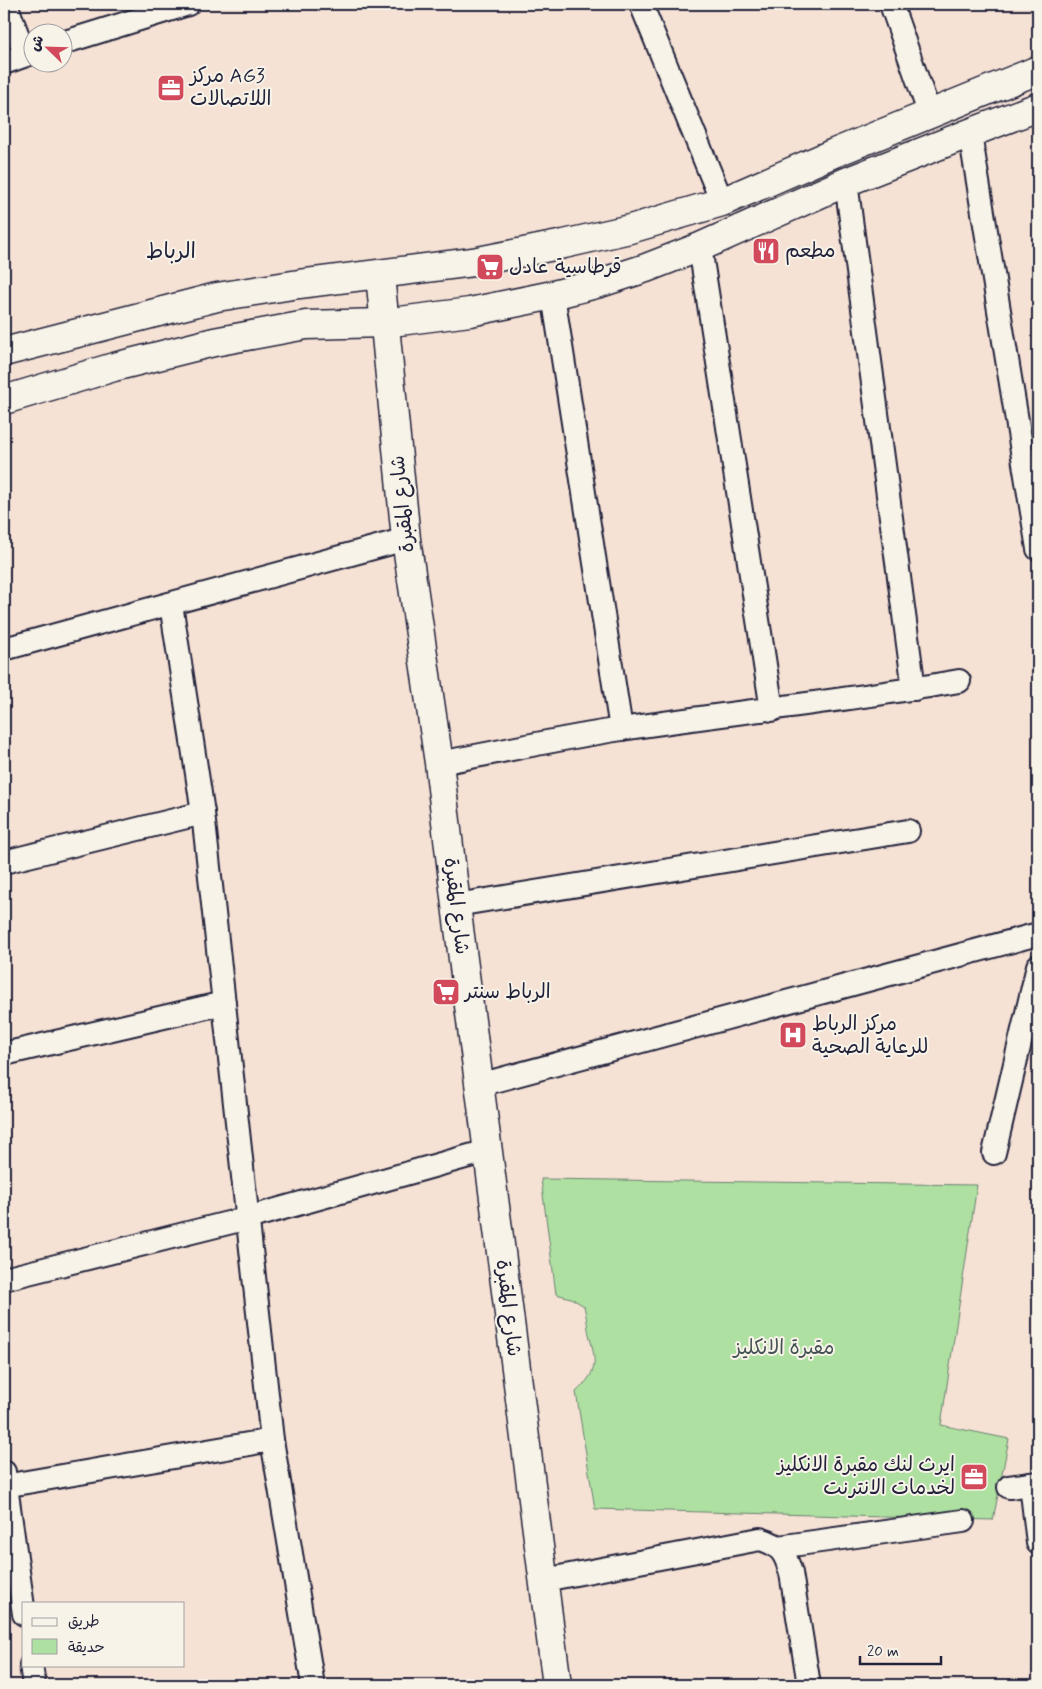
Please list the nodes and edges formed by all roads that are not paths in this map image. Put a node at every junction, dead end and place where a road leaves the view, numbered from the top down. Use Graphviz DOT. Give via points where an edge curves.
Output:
graph roads {
  1 [pos="6,4"];
  2 [pos="188,4"];
  3 [pos="641,4"];
  4 [pos="891,4"];
  5 [pos="22,39"];
  6 [pos="72,40"];
  7 [pos="22,57"];
  8 [pos="4,63"];
  9 [pos="1038,70"];
  10 [pos="1038,107"];
  11 [pos="930,115"];
  12 [pos="970,133"];
  13 [pos="846,182"];
  14 [pos="722,202"];
  15 [pos="700,247"];
  16 [pos="380,275"];
  17 [pos="553,295"];
  18 [pos="384,323"];
  19 [pos="4,352"];
  20 [pos="4,400"];
  21 [pos="406,539"];
  22 [pos="1038,549"];
  23 [pos="171,604"];
  24 [pos="4,649"];
  25 [pos="959,681"];
  26 [pos="914,689"];
  27 [pos="772,710"];
  28 [pos="621,729"];
  29 [pos="439,763"];
  30 [pos="203,813"];
  31 [pos="908,831"];
  32 [pos="4,862"];
  33 [pos="456,906"];
  34 [pos="1038,934"];
  35 [pos="1038,966"];
  36 [pos="224,1003"];
  37 [pos="4,1054"];
  38 [pos="480,1085"];
  39 [pos="487,1151"];
  40 [pos="994,1153"];
  41 [pos="248,1218"];
  42 [pos="4,1279"];
  43 [pos="272,1440"];
  44 [pos="4,1481"];
  45 [pos="1035,1484"];
  46 [pos="1009,1487"];
  47 [pos="963,1521"];
  48 [pos="1038,1543"];
  49 [pos="778,1547"];
  50 [pos="544,1580"];
  51 [pos="22,1602"];
  52 [pos="31,1666"];
  53 [pos="34,1685"];
  54 [pos="313,1685"];
  55 [pos="557,1685"];
  56 [pos="809,1685"];
  1 -- 5 [label="street"];
  2 -- 6 [label="street"];
  3 -- 14 [label="street"];
  4 -- 11 [label="street"];
  7 -- 8 [label="street"];
  9 -- 11 [label="main road"];
  10 -- 12 [label="main road"];
  11 -- 14 [label="main road"];
  12 -- 13 [label="main road"];
  12 -- 22 [label="street"];
  13 -- 15 [label="main road"];
  13 -- 26 [label="street"];
  14 -- 16 [label="main road" via="564,244 473,262"];
  15 -- 17 [label="main road" via="646,268"];
  15 -- 27 [label="street"];
  16 -- 18 [label="main road, شارع المقبرة"];
  16 -- 19 [label="main road" via="217,297"];
  17 -- 18 [label="main road" via="470,312"];
  17 -- 28 [label="street"];
  18 -- 20 [label="main road" via="306,326 214,342 114,367"];
  18 -- 21 [label="main road, شارع المقبرة"];
  21 -- 23 [label="street"];
  21 -- 29 [label="main road, شارع المقبرة"];
  23 -- 24 [label="street"];
  23 -- 30 [label="street"];
  25 -- 26 [label="street"];
  26 -- 27 [label="street"];
  27 -- 28 [label="street"];
  28 -- 29 [label="street"];
  29 -- 33 [label="main road, شارع المقبرة"];
  30 -- 32 [label="street"];
  30 -- 36 [label="street"];
  31 -- 33 [label="street"];
  33 -- 38 [label="main road, شارع المقبرة"];
  34 -- 38 [label="street"];
  35 -- 40 [label="street"];
  36 -- 37 [label="street"];
  36 -- 41 [label="street"];
  38 -- 39 [label="main road, شارع المقبرة"];
  39 -- 41 [label="street"];
  39 -- 50 [label="main road, شارع المقبرة"];
  41 -- 42 [label="street"];
  41 -- 43 [label="street"];
  43 -- 44 [label="street"];
  43 -- 54 [label="street"];
  44 -- 51 [label="street"];
  45 -- 46 [label="street"];
  45 -- 48 [label="street"];
  47 -- 49 [label="street"];
  49 -- 50 [label="street" via="760,1539"];
  49 -- 56 [label="street" via="786,1557 791,1573"];
  50 -- 55 [label="main road, شارع المقبرة"];
  52 -- 53 [label="street"];
}
